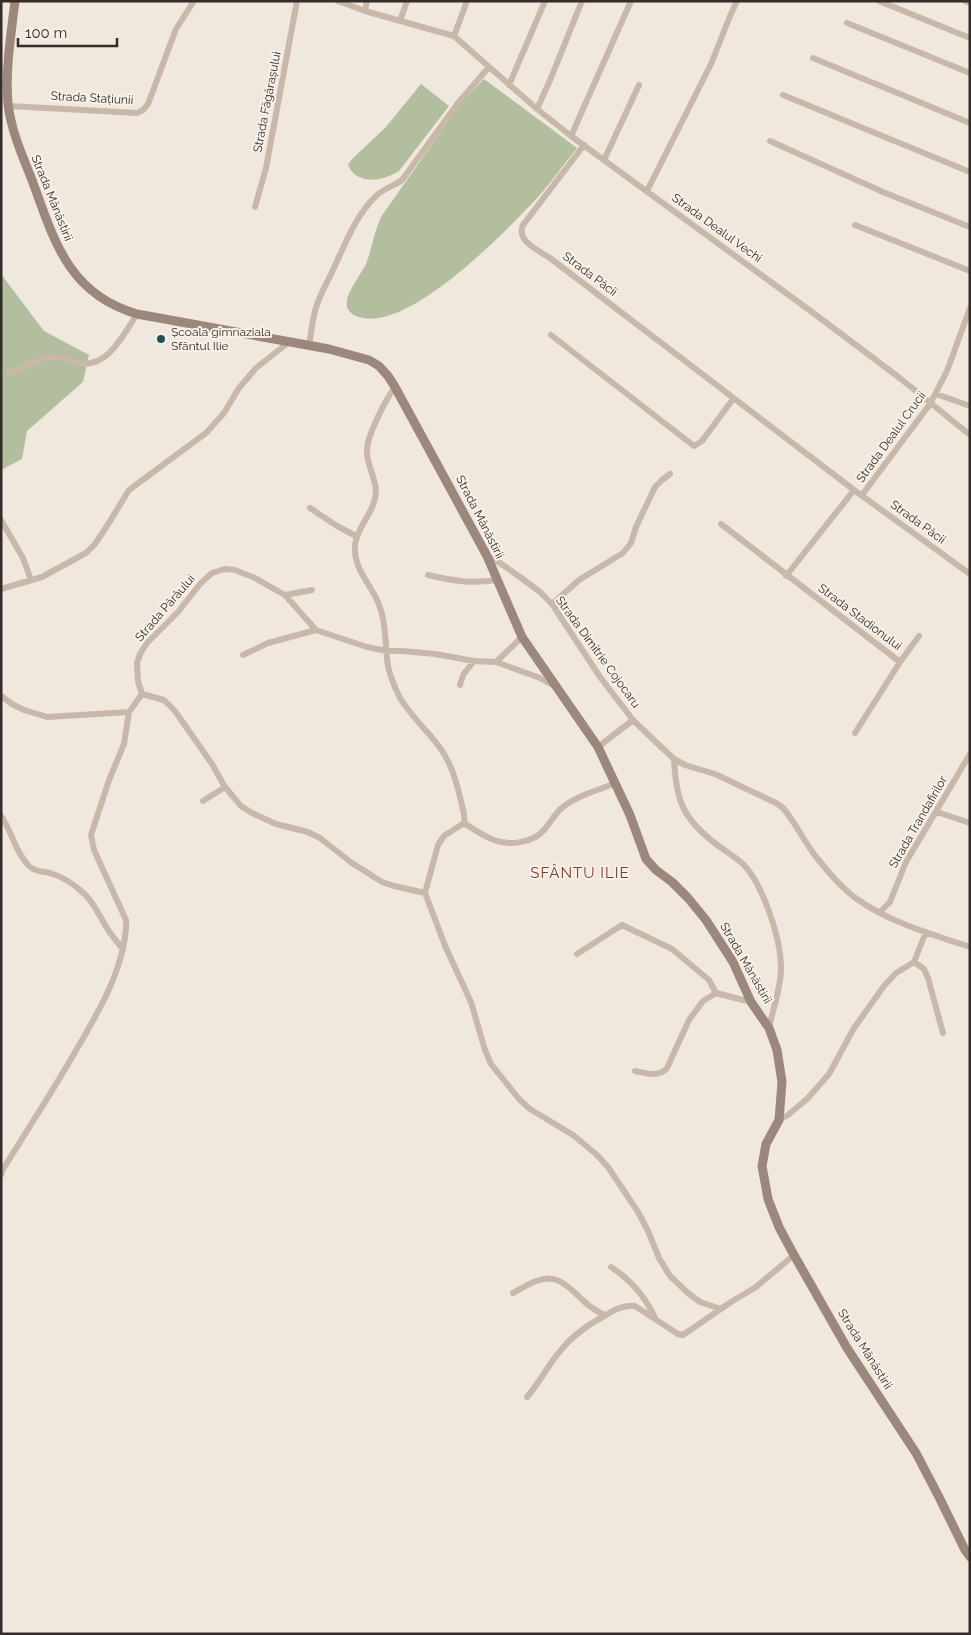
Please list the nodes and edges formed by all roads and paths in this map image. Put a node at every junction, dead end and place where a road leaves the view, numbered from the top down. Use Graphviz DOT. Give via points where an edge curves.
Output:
graph roads {
  1 [pos="15,1"];
  2 [pos="194,1"];
  3 [pos="298,1"];
  4 [pos="338,1"];
  5 [pos="367,1"];
  6 [pos="407,1"];
  7 [pos="467,1"];
  8 [pos="545,1"];
  9 [pos="582,1"];
  10 [pos="632,1"];
  11 [pos="737,1"];
  12 [pos="879,1"];
  13 [pos="965,1"];
  14 [pos="970,3"];
  15 [pos="364,11"];
  16 [pos="400,21"];
  17 [pos="847,23"];
  18 [pos="454,36"];
  19 [pos="970,38"];
  20 [pos="5,52"];
  21 [pos="813,58"];
  22 [pos="489,68"];
  23 [pos="970,73"];
  24 [pos="509,85"];
  25 [pos="639,85"];
  26 [pos="783,95"];
  27 [pos="8,106"];
  28 [pos="536,109"];
  29 [pos="970,123"];
  30 [pos="571,136"];
  31 [pos="770,141"];
  32 [pos="584,145"];
  33 [pos="604,160"];
  34 [pos="970,172"];
  35 [pos="647,191"];
  36 [pos="255,207"];
  37 [pos="855,225"];
  38 [pos="970,227"];
  39 [pos="970,271"];
  40 [pos="970,308"];
  41 [pos="137,314"];
  42 [pos="551,335"];
  43 [pos="289,342"];
  44 [pos="309,346"];
  45 [pos="10,372"];
  46 [pos="396,387"];
  47 [pos="936,394"];
  48 [pos="733,399"];
  49 [pos="930,404"];
  50 [pos="970,406"];
  51 [pos="970,435"];
  52 [pos="670,474"];
  53 [pos="854,490"];
  54 [pos="862,496"];
  55 [pos="310,508"];
  56 [pos="1,520"];
  57 [pos="721,524"];
  58 [pos="356,536"];
  59 [pos="487,556"];
  60 [pos="970,574"];
  61 [pos="428,575"];
  62 [pos="786,576"];
  63 [pos="31,580"];
  64 [pos="497,580"];
  65 [pos="1,589"];
  66 [pos="312,590"];
  67 [pos="285,595"];
  68 [pos="552,604"];
  69 [pos="316,630"];
  70 [pos="919,636"];
  71 [pos="522,637"];
  72 [pos="387,651"];
  73 [pos="243,655"];
  74 [pos="474,661"];
  75 [pos="496,662"];
  76 [pos="900,662"];
  77 [pos="460,685"];
  78 [pos="555,686"];
  79 [pos="142,694"];
  80 [pos="1,696"];
  81 [pos="129,712"];
  82 [pos="634,720"];
  83 [pos="855,733"];
  84 [pos="598,747"];
  85 [pos="970,754"];
  86 [pos="674,759"];
  87 [pos="616,783"];
  88 [pos="225,787"];
  89 [pos="203,801"];
  90 [pos="937,812"];
  91 [pos="1,816"];
  92 [pos="464,823"];
  93 [pos="970,823"];
  94 [pos="425,893"];
  95 [pos="890,902"];
  96 [pos="880,912"];
  97 [pos="892,918"];
  98 [pos="926,932"];
  99 [pos="970,947"];
  100 [pos="123,949"];
  101 [pos="577,954"];
  102 [pos="914,962"];
  103 [pos="716,993"];
  104 [pos="751,1002"];
  105 [pos="770,1028"];
  106 [pos="943,1033"];
  107 [pos="635,1072"];
  108 [pos="779,1120"];
  109 [pos="1,1175"];
  110 [pos="794,1255"];
  111 [pos="611,1267"];
  112 [pos="513,1293"];
  113 [pos="721,1309"];
  114 [pos="604,1316"];
  115 [pos="656,1320"];
  116 [pos="526,1396"];
  117 [pos="970,1557"];
  1 -- 20 [label="street, Strada Mănăstirii"];
  2 -- 27 [label="street, Strada Stațiunii" via="176,29 144,110 137,113"];
  3 -- 36 [label="street, Strada Făgărașului" via="270,150"];
  4 -- 15 [label="street"];
  5 -- 15 [label="street"];
  6 -- 16 [label="street"];
  7 -- 18 [label="street"];
  8 -- 24 [label="street"];
  9 -- 28 [label="street"];
  10 -- 30 [label="street"];
  11 -- 35 [label="street" via="712,64"];
  12 -- 19 [label="street"];
  13 -- 14 [label="street"];
  15 -- 16 [label="street"];
  16 -- 18 [label="street"];
  17 -- 23 [label="street"];
  18 -- 22 [label="street, Strada Dealul Vechi"];
  20 -- 27 [label="street, Strada Mănăstirii"];
  21 -- 29 [label="street"];
  22 -- 24 [label="street, Strada Dealul Vechi"];
  22 -- 44 [label="street" via="458,103 402,180 385,188 367,206 350,233 319,298"];
  24 -- 28 [label="street, Strada Dealul Vechi"];
  25 -- 33 [label="street"];
  26 -- 34 [label="street"];
  27 -- 41 [label="street, Strada Mănăstirii" via="21,153 51,232 67,263 95,295"];
  28 -- 30 [label="street, Strada Dealul Vechi"];
  30 -- 32 [label="street, Strada Dealul Vechi"];
  31 -- 38 [label="street"];
  32 -- 33 [label="street, Strada Dealul Vechi"];
  32 -- 48 [label="street, Strada Păcii" via="523,225 522,237"];
  33 -- 35 [label="street, Strada Dealul Vechi"];
  35 -- 49 [label="street, Strada Dealul Vechi"];
  37 -- 39 [label="street"];
  40 -- 47 [label="street, Strada Dealul Crucii"];
  41 -- 43 [label="street, Strada Mănăstirii"];
  41 -- 45 [label="street" via="109,354 97,362 87,364 54,357"];
  42 -- 48 [label="street" via="694,446 702,441"];
  43 -- 44 [label="street, Strada Mănăstirii"];
  43 -- 63 [label="street" via="256,368 206,433 129,490 108,526 86,553"];
  44 -- 46 [label="street, Strada Mănăstirii" via="369,360 379,366"];
  46 -- 58 [label="street" via="385,402 366,451 376,493"];
  46 -- 59 [label="street, Strada Mănăstirii"];
  47 -- 49 [label="street, Strada Dealul Crucii"];
  47 -- 50 [label="street"];
  48 -- 53 [label="street, Strada Păcii"];
  49 -- 51 [label="street, Strada Dealul Vechi"];
  49 -- 54 [label="street, Strada Dealul Crucii"];
  52 -- 68 [label="street" via="655,487 631,543 623,553 579,580"];
  53 -- 54 [label="street, Strada Păcii"];
  53 -- 62 [label="street"];
  54 -- 60 [label="street, Strada Păcii"];
  55 -- 58 [label="street"];
  56 -- 63 [label="street" via="23,558"];
  57 -- 62 [label="street, Strada Stadionului"];
  58 -- 72 [label="street" via="357,564 383,617"];
  59 -- 64 [label="street, Strada Mănăstirii"];
  59 -- 68 [label="street, Strada Dimitrie Cojocaru" via="520,577"];
  61 -- 64 [label="street" via="459,582"];
  62 -- 76 [label="street, Strada Stadionului"];
  63 -- 65 [label="street"];
  64 -- 71 [label="street, Strada Mănăstirii"];
  66 -- 67 [label="street"];
  67 -- 69 [label="street, Strada Pârâului"];
  67 -- 79 [label="street, Strada Pârâului" via="235,570 212,573 156,632 140,654 137,672"];
  68 -- 82 [label="street, Strada Dimitrie Cojocaru" via="585,656"];
  69 -- 72 [label="street, Strada Pârâului"];
  69 -- 73 [label="street" via="268,643"];
  70 -- 76 [label="street"];
  71 -- 75 [label="street"];
  71 -- 78 [label="street, Strada Mănăstirii"];
  72 -- 74 [label="street, Strada Pârâului" via="435,654"];
  72 -- 92 [label="street" via="388,669 401,699 451,766 465,816"];
  74 -- 75 [label="street, Strada Pârâului"];
  74 -- 77 [label="street" via="462,674"];
  75 -- 78 [label="street, Strada Pârâului"];
  76 -- 83 [label="street, Strada Stadionului"];
  78 -- 84 [label="street, Strada Mănăstirii"];
  79 -- 81 [label="street"];
  79 -- 88 [label="street" via="169,704"];
  80 -- 81 [label="street" via="24,710 47,717"];
  81 -- 100 [label="street" via="124,744 91,835 94,850 126,920"];
  82 -- 84 [label="street"];
  82 -- 86 [label="street, Strada Dimitrie Cojocaru"];
  84 -- 87 [label="street, Strada Mănăstirii"];
  85 -- 90 [label="street, Strada Trandafirilor"];
  86 -- 96 [label="street, Strada Dimitrie Cojocaru" via="776,803 837,881"];
  86 -- 105 [label="street" via="680,804 701,831 743,864 754,879 769,913 782,968"];
  87 -- 92 [label="street" via="569,803 553,816 544,830 527,840 492,840"];
  87 -- 104 [label="street, Strada Mănăstirii" via="646,860 688,898 706,920 733,962"];
  88 -- 89 [label="street"];
  88 -- 94 [label="street" via="241,806 252,813 320,838 382,882"];
  90 -- 93 [label="street"];
  90 -- 95 [label="street, Strada Trandafirilor" via="906,862"];
  91 -- 100 [label="street" via="29,866 80,890"];
  92 -- 94 [label="street" via="444,836 438,845"];
  94 -- 113 [label="street" via="471,1002 485,1050 496,1072 530,1109 596,1154 638,1212 670,1276 700,1302"];
  95 -- 96 [label="street, Strada Trandafirilor"];
  95 -- 97 [label="street, Strada Trandafirilor"];
  96 -- 97 [label="street, Strada Dimitrie Cojocaru"];
  97 -- 98 [label="street, Strada Dimitrie Cojocaru"];
  98 -- 99 [label="street, Strada Dimitrie Cojocaru"];
  98 -- 102 [label="street"];
  100 -- 109 [label="street" via="114,980 97,1014"];
  101 -- 103 [label="street" via="622,925 672,949 709,980"];
  102 -- 106 [label="street" via="924,969 928,978"];
  102 -- 108 [label="street, Strada Mănăstirii" via="896,973 884,986 854,1028 829,1074 808,1098"];
  103 -- 104 [label="street"];
  103 -- 107 [label="street" via="703,1001 689,1020 663,1072"];
  104 -- 105 [label="street, Strada Mănăstirii"];
  105 -- 108 [label="street, Strada Mănăstirii" via="781,1073"];
  108 -- 110 [label="street, Strada Mănăstirii" via="766,1144 762,1166 768,1198"];
  110 -- 113 [label="street" via="756,1287"];
  110 -- 117 [label="street, Strada Mănăstirii" via="847,1348 916,1453"];
  111 -- 115 [label="street" via="626,1276"];
  112 -- 114 [label="street" via="532,1283 552,1279 569,1288"];
  113 -- 115 [label="street" via="683,1335"];
  114 -- 115 [label="street" via="628,1305"];
  114 -- 116 [label="street" via="560,1350"];
}
